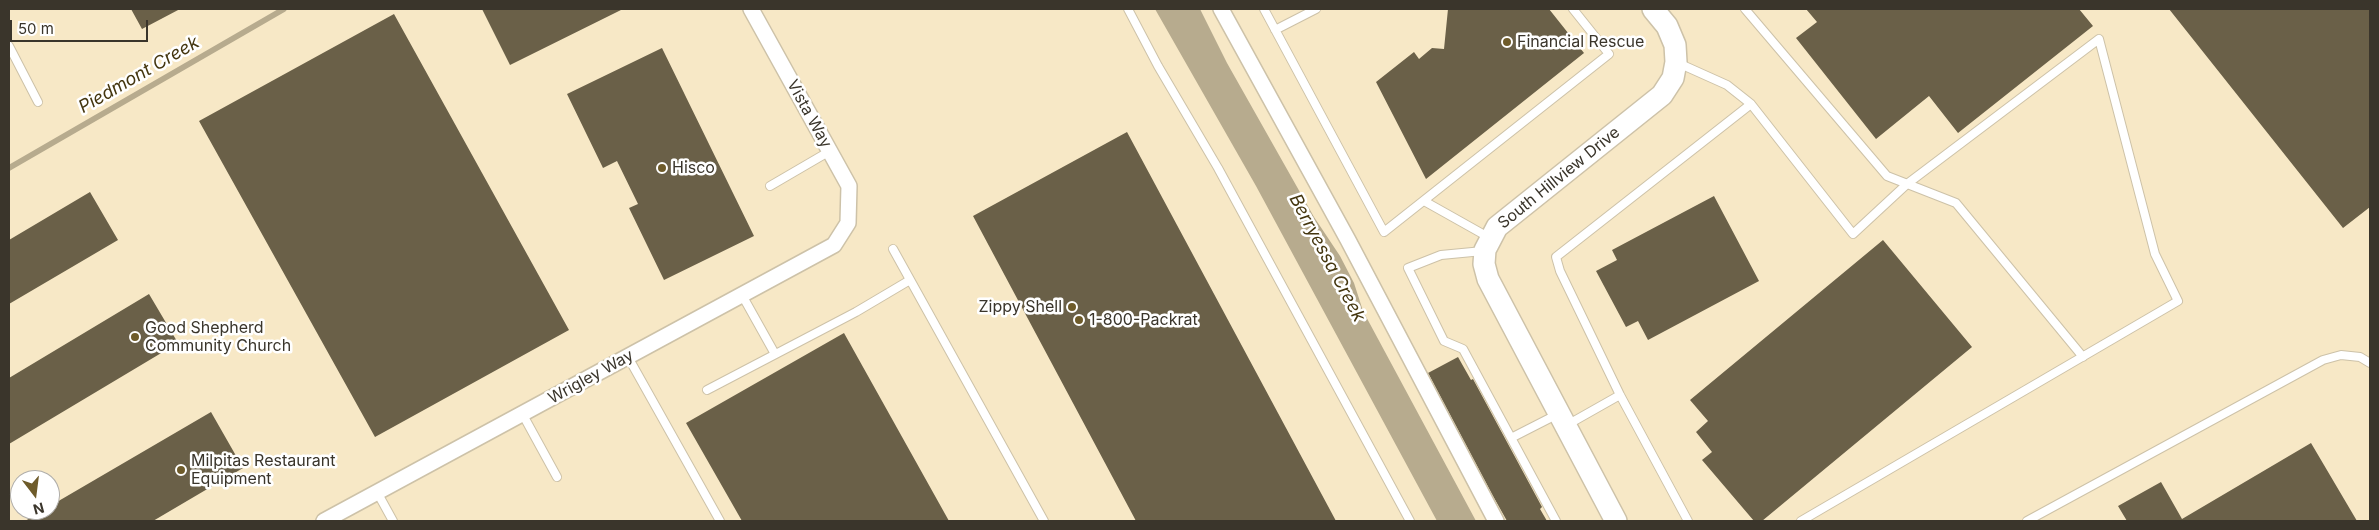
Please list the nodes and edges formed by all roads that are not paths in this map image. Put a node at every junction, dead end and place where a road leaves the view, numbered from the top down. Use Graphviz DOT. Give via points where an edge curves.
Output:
graph roads {
  1 [pos="751,9"];
  2 [pos="1128,9"];
  3 [pos="1221,9"];
  4 [pos="1264,9"];
  5 [pos="1316,9"];
  6 [pos="1572,9"];
  7 [pos="1653,9"];
  8 [pos="1745,9"];
  9 [pos="1275,30"];
  10 [pos="9,46"];
  11 [pos="1676,62"];
  12 [pos="38,102"];
  13 [pos="1751,104"];
  14 [pos="830,151"];
  15 [pos="1907,184"];
  16 [pos="770,186"];
  17 [pos="1424,201"];
  18 [pos="848,223"];
  19 [pos="1487,244"];
  20 [pos="893,249"];
  21 [pos="910,280"];
  22 [pos="742,295"];
  23 [pos="775,354"];
  24 [pos="628,357"];
  25 [pos="2082,357"];
  26 [pos="2370,363"];
  27 [pos="707,390"];
  28 [pos="1620,396"];
  29 [pos="523,415"];
  30 [pos="1562,420"];
  31 [pos="1511,438"];
  32 [pos="557,477"];
  33 [pos="377,492"];
  34 [pos="324,521"];
  35 [pos="392,521"];
  36 [pos="720,521"];
  37 [pos="1044,521"];
  38 [pos="1410,521"];
  39 [pos="1496,521"];
  40 [pos="1556,521"];
  41 [pos="1616,521"];
  42 [pos="1688,521"];
  43 [pos="1801,521"];
  44 [pos="2027,521"];
  1 -- 14 [label="street, Vista Way"];
  2 -- 38 [label="lane"];
  3 -- 39 [label="street" via="1348,240"];
  4 -- 9 [label="lane"];
  5 -- 9 [label="lane"];
  6 -- 17 [label="lane" via="1609,54"];
  7 -- 11 [label="street, South Hillview Drive" via="1667,26 1675,46"];
  8 -- 15 [label="lane" via="1887,176"];
  9 -- 17 [label="lane" via="1384,232"];
  10 -- 12 [label="lane"];
  11 -- 13 [label="lane" via="1727,85"];
  11 -- 19 [label="street, South Hillview Drive" via="1673,78 1662,95 1497,228"];
  13 -- 15 [label="lane" via="1853,234"];
  13 -- 28 [label="lane" via="1556,256 1560,271"];
  14 -- 16 [label="lane"];
  14 -- 18 [label="street, Vista Way" via="849,186"];
  15 -- 25 [label="lane" via="1956,203"];
  15 -- 25 [label="lane" via="2099,39 2155,254 2178,301"];
  17 -- 19 [label="lane"];
  18 -- 22 [label="street, Wrigley Way" via="834,245"];
  19 -- 30 [label="street" via="1484,264 1488,279"];
  19 -- 31 [label="lane" via="1441,255 1408,268 1444,341 1463,350"];
  20 -- 21 [label="lane"];
  21 -- 23 [label="lane"];
  21 -- 37 [label="lane"];
  22 -- 23 [label="lane"];
  22 -- 24 [label="street, Wrigley Way"];
  23 -- 27 [label="lane"];
  24 -- 29 [label="street, Wrigley Way"];
  24 -- 36 [label="lane"];
  25 -- 43 [label="lane"];
  26 -- 44 [label="lane" via="2360,357 2341,355 2322,360"];
  28 -- 30 [label="lane"];
  28 -- 42 [label="lane"];
  29 -- 32 [label="lane"];
  29 -- 33 [label="street, Wrigley Way"];
  30 -- 31 [label="lane"];
  30 -- 41 [label="street"];
  31 -- 40 [label="lane"];
  33 -- 34 [label="street, Wrigley Way"];
  33 -- 35 [label="lane"];
}
